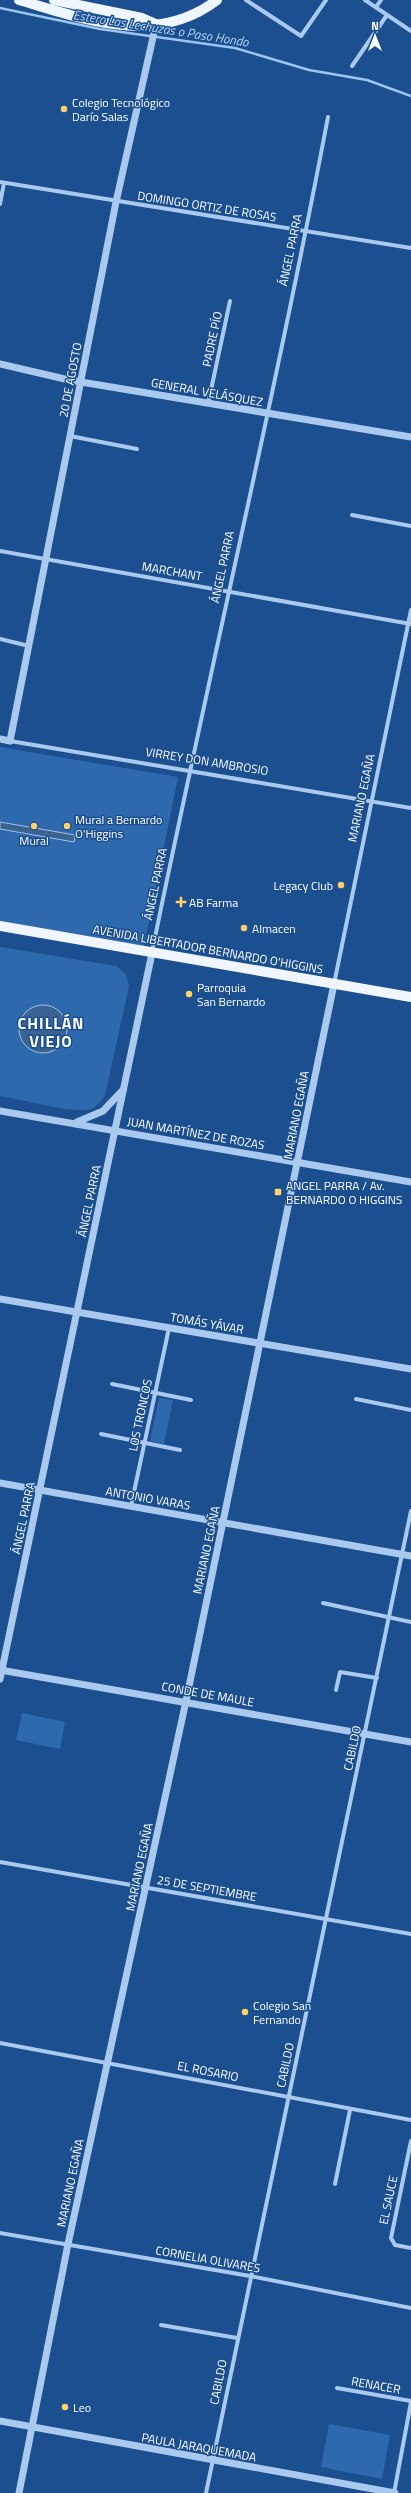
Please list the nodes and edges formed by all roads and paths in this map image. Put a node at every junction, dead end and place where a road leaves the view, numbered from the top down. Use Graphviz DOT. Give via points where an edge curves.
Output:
graph roads {
  1 [pos="18,0"];
  2 [pos="54,0"];
  3 [pos="217,0"];
  4 [pos="246,0"];
  5 [pos="326,0"];
  6 [pos="365,0"];
  7 [pos="381,0"];
  8 [pos="376,8"];
  9 [pos="387,15"];
  10 [pos="156,24"];
  11 [pos="411,32"];
  12 [pos="352,66"];
  13 [pos="328,117"];
  14 [pos="2,183"];
  15 [pos="116,202"];
  16 [pos="0,204"];
  17 [pos="306,231"];
  18 [pos="411,248"];
  19 [pos="230,301"];
  20 [pos="0,364"];
  21 [pos="81,382"];
  22 [pos="208,404"];
  23 [pos="266,414"];
  24 [pos="70,436"];
  25 [pos="411,436"];
  26 [pos="138,449"];
  27 [pos="352,515"];
  28 [pos="411,526"];
  29 [pos="0,551"];
  30 [pos="47,560"];
  31 [pos="228,592"];
  32 [pos="411,610"];
  33 [pos="410,623"];
  34 [pos="0,639"];
  35 [pos="29,646"];
  36 [pos="0,739"];
  37 [pos="10,740"];
  38 [pos="189,769"];
  39 [pos="372,800"];
  40 [pos="411,808"];
  41 [pos="0,926"];
  42 [pos="152,953"];
  43 [pos="334,984"];
  44 [pos="411,997"];
  45 [pos="124,1090"];
  46 [pos="0,1111"];
  47 [pos="74,1123"];
  48 [pos="116,1130"];
  49 [pos="298,1162"];
  50 [pos="411,1182"];
  51 [pos="0,1299"];
  52 [pos="77,1312"];
  53 [pos="169,1328"];
  54 [pos="260,1343"];
  55 [pos="411,1370"];
  56 [pos="112,1384"];
  57 [pos="155,1393"];
  58 [pos="356,1399"];
  59 [pos="191,1400"];
  60 [pos="411,1410"];
  61 [pos="101,1434"];
  62 [pos="145,1443"];
  63 [pos="180,1450"];
  64 [pos="0,1483"];
  65 [pos="40,1489"];
  66 [pos="131,1506"];
  67 [pos="411,1511"];
  68 [pos="223,1523"];
  69 [pos="402,1554"];
  70 [pos="411,1556"];
  71 [pos="323,1603"];
  72 [pos="389,1617"];
  73 [pos="411,1622"];
  74 [pos="1,1670"];
  75 [pos="377,1678"];
  76 [pos="0,1679"];
  77 [pos="336,1690"];
  78 [pos="186,1701"];
  79 [pos="365,1733"];
  80 [pos="411,1742"];
  81 [pos="0,1862"];
  82 [pos="145,1887"];
  83 [pos="327,1919"];
  84 [pos="411,1934"];
  85 [pos="0,2043"];
  86 [pos="108,2062"];
  87 [pos="289,2096"];
  88 [pos="350,2110"];
  89 [pos="411,2120"];
  90 [pos="411,2141"];
  91 [pos="335,2184"];
  92 [pos="0,2233"];
  93 [pos="68,2244"];
  94 [pos="411,2248"];
  95 [pos="250,2276"];
  96 [pos="411,2308"];
  97 [pos="161,2325"];
  98 [pos="237,2338"];
  99 [pos="337,2388"];
  100 [pos="411,2402"];
  101 [pos="0,2421"];
  102 [pos="32,2426"];
  103 [pos="212,2461"];
  104 [pos="19,2493"];
  105 [pos="206,2493"];
  106 [pos="394,2493"];
  1 -- 10 [label="main road" via="102,22 137,27"];
  2 -- 10 [label="main road" via="142,18"];
  3 -- 10 [label="main road" via="187,17"];
  4 -- 5 [label="street" via="301,36"];
  6 -- 8 [label="street"];
  7 -- 8 [label="street"];
  8 -- 9 [label="street"];
  9 -- 11 [label="street"];
  9 -- 12 [label="street"];
  10 -- 15 [label="street, 20 DE AGOSTO"];
  13 -- 17 [label="street, ÁNGEL PARRA"];
  14 -- 15 [label="street, DOMINGO ORTIZ DE ROSAS"];
  14 -- 16 [label="street"];
  15 -- 17 [label="street, DOMINGO ORTIZ DE ROSAS"];
  15 -- 21 [label="street, 20 DE AGOSTO"];
  17 -- 18 [label="street, DOMINGO ORTIZ DE ROSAS"];
  17 -- 23 [label="street, ÁNGEL PARRA"];
  19 -- 22 [label="street, PADRE PÍO"];
  20 -- 21 [label="street, GENERAL VELÁSQUEZ"];
  21 -- 22 [label="street, GENERAL VELÁSQUEZ"];
  21 -- 24 [label="street, 20 DE AGOSTO"];
  22 -- 23 [label="street, GENERAL VELÁSQUEZ"];
  23 -- 25 [label="street, GENERAL VELÁSQUEZ"];
  23 -- 31 [label="street, ÁNGEL PARRA"];
  24 -- 26 [label="street"];
  24 -- 30 [label="street, 20 DE AGOSTO"];
  27 -- 28 [label="street"];
  29 -- 30 [label="street, MARCHANT"];
  30 -- 31 [label="street, MARCHANT"];
  30 -- 35 [label="street, 20 DE AGOSTO"];
  31 -- 33 [label="street, MARCHANT"];
  31 -- 38 [label="street, ÁNGEL PARRA"];
  32 -- 33 [label="street, MARIANO EGAÑA"];
  33 -- 39 [label="street, MARIANO EGAÑA"];
  34 -- 35 [label="street"];
  35 -- 37 [label="street, 20 DE AGOSTO"];
  36 -- 37 [label="street, VIRREY DON AMBROSIO"];
  37 -- 38 [label="street, VIRREY DON AMBROSIO"];
  38 -- 39 [label="street, VIRREY DON AMBROSIO"];
  38 -- 42 [label="street, ÁNGEL PARRA"];
  39 -- 40 [label="street, VIRREY DON AMBROSIO"];
  39 -- 43 [label="street, MARIANO EGAÑA"];
  41 -- 42 [label="main road, AVENIDA LIBERTADOR BERNARDO O'HIGGINS"];
  42 -- 43 [label="main road, AVENIDA LIBERTADOR BERNARDO O'HIGGINS"];
  42 -- 45 [label="street, ÁNGEL PARRA"];
  43 -- 44 [label="main road, AVENIDA LIBERTADOR BERNARDO O'HIGGINS"];
  43 -- 49 [label="street, MARIANO EGAÑA"];
  45 -- 47 [label="street" via="103,1111"];
  45 -- 48 [label="street, ÁNGEL PARRA"];
  46 -- 47 [label="street, JUAN MARTÍNEZ DE ROZAS"];
  47 -- 48 [label="street, JUAN MARTÍNEZ DE ROZAS"];
  48 -- 49 [label="street, JUAN MARTÍNEZ DE ROZAS"];
  48 -- 52 [label="street, ÁNGEL PARRA"];
  49 -- 50 [label="street, JUAN MARTÍNEZ DE ROZAS"];
  49 -- 54 [label="street, MARIANO EGAÑA"];
  51 -- 52 [label="street, TOMÁS YÁVAR"];
  52 -- 53 [label="street, TOMÁS YÁVAR"];
  52 -- 65 [label="street, ÁNGEL PARRA"];
  53 -- 54 [label="street, TOMÁS YÁVAR"];
  53 -- 57 [label="street, LOS TRONCOS"];
  54 -- 55 [label="street, TOMÁS YÁVAR"];
  54 -- 68 [label="street, MARIANO EGAÑA"];
  56 -- 57 [label="street"];
  57 -- 59 [label="street"];
  57 -- 62 [label="street, LOS TRONCOS"];
  58 -- 60 [label="street"];
  61 -- 62 [label="street"];
  62 -- 63 [label="street"];
  62 -- 66 [label="street, LOS TRONCOS"];
  64 -- 65 [label="street, ANTONIO VARAS"];
  65 -- 66 [label="street, ANTONIO VARAS"];
  65 -- 74 [label="street, ÁNGEL PARRA"];
  66 -- 68 [label="street, ANTONIO VARAS"];
  67 -- 69 [label="street, CABILDO"];
  68 -- 69 [label="street, ANTONIO VARAS"];
  68 -- 78 [label="street, MARIANO EGAÑA"];
  69 -- 70 [label="street, ANTONIO VARAS"];
  69 -- 72 [label="street, CABILDO"];
  71 -- 72 [label="street"];
  72 -- 73 [label="street"];
  72 -- 75 [label="street, CABILDO"];
  74 -- 76 [label="street, ÁNGEL PARRA"];
  74 -- 78 [label="street, CONDE DE MAULE"];
  75 -- 77 [label="street" via="340,1672"];
  75 -- 79 [label="street, CABILDO"];
  78 -- 79 [label="street, CONDE DE MAULE"];
  78 -- 82 [label="street, MARIANO EGAÑA"];
  79 -- 80 [label="street, CONDE DE MAULE"];
  79 -- 83 [label="street, CABILDO"];
  81 -- 82 [label="street, 25 DE SEPTIEMBRE"];
  82 -- 83 [label="street, 25 DE SEPTIEMBRE"];
  82 -- 86 [label="street, MARIANO EGAÑA"];
  83 -- 84 [label="street, 25 DE SEPTIEMBRE"];
  83 -- 87 [label="street, CABILDO"];
  85 -- 86 [label="street, EL ROSARIO"];
  86 -- 87 [label="street, EL ROSARIO"];
  86 -- 93 [label="street, MARIANO EGAÑA"];
  87 -- 88 [label="street, EL ROSARIO"];
  87 -- 95 [label="street, CABILDO"];
  88 -- 89 [label="street, EL ROSARIO"];
  88 -- 91 [label="street"];
  90 -- 94 [label="street, EL SAUCE" via="391,2238 395,2245"];
  92 -- 93 [label="street, CORNELIA OLIVARES"];
  93 -- 95 [label="street, CORNELIA OLIVARES"];
  93 -- 102 [label="street, MARIANO EGAÑA"];
  95 -- 96 [label="street, CORNELIA OLIVARES"];
  95 -- 98 [label="street, CABILDO"];
  97 -- 98 [label="street"];
  98 -- 103 [label="street, CABILDO"];
  99 -- 100 [label="street, RENACER"];
  100 -- 106 [label="street"];
  101 -- 102 [label="street, PAULA JARAQUEMADA"];
  102 -- 103 [label="street, PAULA JARAQUEMADA"];
  102 -- 104 [label="street, MARIANO EGAÑA"];
  103 -- 105 [label="street, CABILDO"];
  103 -- 106 [label="street, PAULA JARAQUEMADA"];
}
